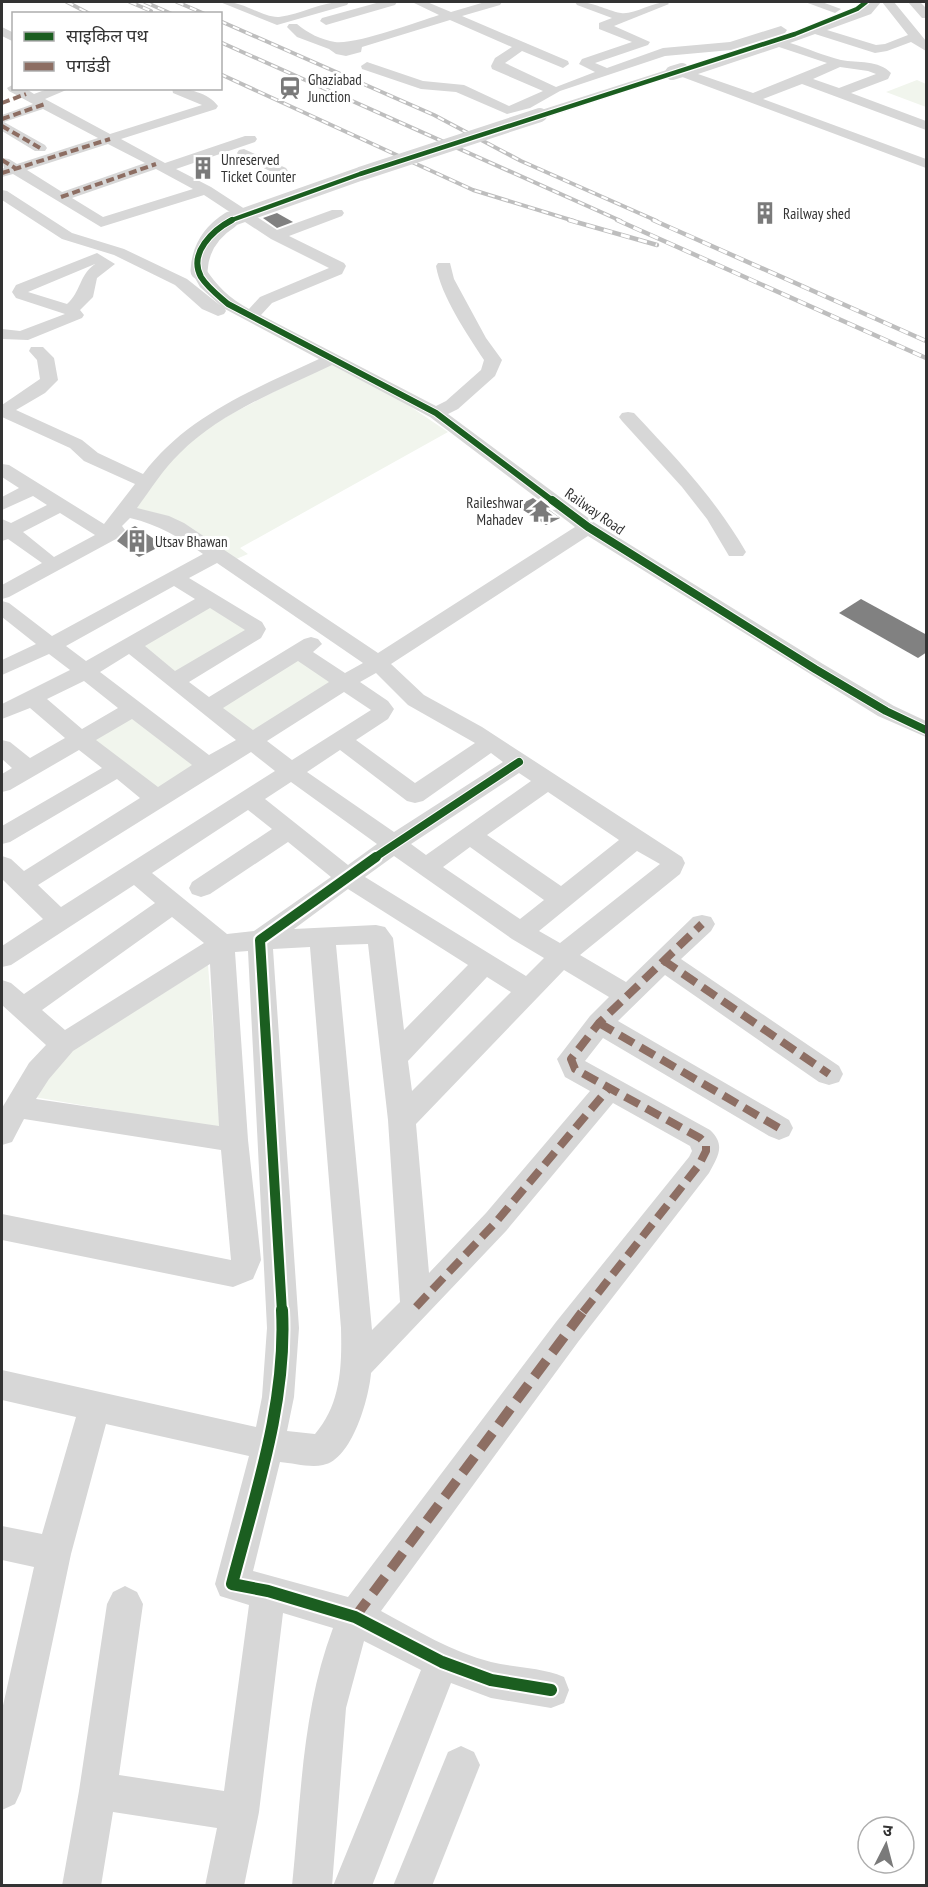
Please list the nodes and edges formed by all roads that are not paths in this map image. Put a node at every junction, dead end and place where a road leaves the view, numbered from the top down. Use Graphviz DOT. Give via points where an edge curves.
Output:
graph roads {
  1 [pos="226,2"];
  2 [pos="343,2"];
  3 [pos="391,2"];
  4 [pos="418,2"];
  5 [pos="480,2"];
  6 [pos="496,2"];
  7 [pos="581,2"];
  8 [pos="657,2"];
  9 [pos="811,2"];
  10 [pos="875,2"];
  11 [pos="888,2"];
  12 [pos="914,2"];
  13 [pos="862,5"];
  14 [pos="835,9"];
  15 [pos="447,13"];
  16 [pos="927,15"];
  17 [pos="623,18"];
  18 [pos="277,21"];
  19 [pos="293,27"];
  20 [pos="819,31"];
  21 [pos="780,36"];
  22 [pos="916,38"];
  23 [pos="638,45"];
  24 [pos="521,46"];
  25 [pos="927,47"];
  26 [pos="659,53"];
  27 [pos="644,58"];
  28 [pos="838,63"];
  29 [pos="563,64"];
  30 [pos="367,66"];
  31 [pos="607,72"];
  32 [pos="683,74"];
  33 [pos="802,79"];
  34 [pos="562,88"];
  35 [pos="17,90"];
  36 [pos="178,90"];
  37 [pos="839,93"];
  38 [pos="768,94"];
  39 [pos="745,97"];
  40 [pos="2,103"];
  41 [pos="876,107"];
  42 [pos="510,110"];
  43 [pos="487,118"];
  44 [pos="849,118"];
  45 [pos="2,119"];
  46 [pos="2,126"];
  47 [pos="927,126"];
  48 [pos="110,139"];
  49 [pos="250,139"];
  50 [pos="40,148"];
  51 [pos="240,153"];
  52 [pos="927,153"];
  53 [pos="2,160"];
  54 [pos="927,164"];
  55 [pos="160,166"];
  56 [pos="8,171"];
  57 [pos="276,171"];
  58 [pos="206,190"];
  59 [pos="2,194"];
  60 [pos="61,197"];
  61 [pos="337,213"];
  62 [pos="276,236"];
  63 [pos="444,266"];
  64 [pos="70,310"];
  65 [pos="246,313"];
  66 [pos="2,334"];
  67 [pos="37,351"];
  68 [pos="332,358"];
  69 [pos="3,412"];
  70 [pos="436,413"];
  71 [pos="628,417"];
  72 [pos="2,469"];
  73 [pos="146,482"];
  74 [pos="32,489"];
  75 [pos="2,504"];
  76 [pos="60,506"];
  77 [pos="112,526"];
  78 [pos="588,527"];
  79 [pos="4,530"];
  80 [pos="736,552"];
  81 [pos="216,555"];
  82 [pos="45,558"];
  83 [pos="175,578"];
  84 [pos="2,583"];
  85 [pos="211,599"];
  86 [pos="2,607"];
  87 [pos="332,631"];
  88 [pos="51,645"];
  89 [pos="131,645"];
  90 [pos="298,652"];
  91 [pos="378,663"];
  92 [pos="2,668"];
  93 [pos="84,671"];
  94 [pos="174,681"];
  95 [pos="344,682"];
  96 [pos="33,699"];
  97 [pos="209,707"];
  98 [pos="132,709"];
  99 [pos="2,712"];
  100 [pos="927,730"];
  101 [pos="81,740"];
  102 [pos="342,740"];
  103 [pos="252,741"];
  104 [pos="490,743"];
  105 [pos="2,747"];
  106 [pos="519,762"];
  107 [pos="208,766"];
  108 [pos="28,769"];
  109 [pos="117,769"];
  110 [pos="292,772"];
  111 [pos="547,781"];
  112 [pos="2,784"];
  113 [pos="414,795"];
  114 [pos="156,798"];
  115 [pos="250,799"];
  116 [pos="442,813"];
  117 [pos="288,830"];
  118 [pos="2,836"];
  119 [pos="471,836"];
  120 [pos="636,839"];
  121 [pos="394,844"];
  122 [pos="2,865"];
  123 [pos="426,867"];
  124 [pos="134,872"];
  125 [pos="347,877"];
  126 [pos="22,884"];
  127 [pos="201,888"];
  128 [pos="561,899"];
  129 [pos="172,904"];
  130 [pos="60,921"];
  131 [pos="702,924"];
  132 [pos="521,932"];
  133 [pos="322,936"];
  134 [pos="260,940"];
  135 [pos="222,944"];
  136 [pos="562,956"];
  137 [pos="2,958"];
  138 [pos="663,960"];
  139 [pos="485,963"];
  140 [pos="2,990"];
  141 [pos="528,990"];
  142 [pos="627,995"];
  143 [pos="23,1009"];
  144 [pos="599,1023"];
  145 [pos="63,1044"];
  146 [pos="394,1058"];
  147 [pos="830,1074"];
  148 [pos="609,1088"];
  149 [pos="16,1107"];
  150 [pos="402,1120"];
  151 [pos="778,1128"];
  152 [pos="2,1134"];
  153 [pos="234,1140"];
  154 [pos="2,1227"];
  155 [pos="416,1307"];
  156 [pos="358,1365"];
  157 [pos="2,1385"];
  158 [pos="95,1406"];
  159 [pos="268,1445"];
  160 [pos="2,1543"];
  161 [pos="54,1554"];
  162 [pos="268,1592"];
  163 [pos="125,1604"];
  164 [pos="355,1617"];
  165 [pos="442,1662"];
  166 [pos="550,1690"];
  167 [pos="10,1719"];
  168 [pos="461,1765"];
  169 [pos="2,1791"];
  170 [pos="98,1791"];
  171 [pos="240,1812"];
  172 [pos="81,1886"];
  173 [pos="224,1886"];
  174 [pos="312,1886"];
  175 [pos="352,1886"];
  176 [pos="412,1886"];
  1 -- 18 [label="street"];
  2 -- 18 [label="street"];
  3 -- 19 [label="street" via="308,27"];
  4 -- 15 [label="street"];
  5 -- 15 [label="street"];
  6 -- 15 [label="street"];
  7 -- 17 [label="street"];
  8 -- 17 [label="street" via="663,4"];
  9 -- 14 [label="street"];
  10 -- 21 [label="street" via="867,10"];
  11 -- 22 [label="street"];
  12 -- 16 [label="street"];
  13 -- 65 [label="street, Railway Road, bridge" via="795,34 231,219 202,248 199,271 206,284 228,304"];
  15 -- 19 [label="street" via="346,50"];
  15 -- 24 [label="street"];
  17 -- 23 [label="street" via="603,26 644,42"];
  18 -- 19 [label="street"];
  20 -- 22 [label="street" via="881,50 909,37"];
  21 -- 26 [label="street" via="731,46"];
  21 -- 28 [label="street"];
  21 -- 32 [label="street"];
  22 -- 25 [label="street"];
  23 -- 26 [label="street"];
  23 -- 31 [label="street" via="584,63"];
  24 -- 29 [label="street"];
  24 -- 42 [label="street" via="497,66 554,91"];
  26 -- 27 [label="street"];
  27 -- 31 [label="street"];
  27 -- 32 [label="street"];
  28 -- 33 [label="street"];
  28 -- 37 [label="street" via="871,67 885,74"];
  30 -- 42 [label="street" via="421,85 459,88"];
  31 -- 34 [label="street"];
  32 -- 39 [label="street"];
  33 -- 37 [label="street"];
  33 -- 38 [label="street"];
  35 -- 40 [label="street"];
  35 -- 45 [label="street"];
  35 -- 48 [label="street"];
  36 -- 48 [label="street" via="211,106"];
  37 -- 41 [label="street"];
  38 -- 39 [label="street"];
  38 -- 44 [label="street"];
  39 -- 54 [label="street"];
  41 -- 44 [label="street"];
  41 -- 47 [label="street"];
  42 -- 43 [label="street"];
  44 -- 52 [label="street"];
  46 -- 50 [label="street"];
  48 -- 55 [label="street"];
  48 -- 56 [label="street"];
  49 -- 55 [label="street"];
  51 -- 57 [label="street"];
  53 -- 56 [label="street"];
  55 -- 58 [label="street"];
  55 -- 60 [label="street"];
  56 -- 60 [label="street"];
  58 -- 60 [label="street" via="101,222"];
  58 -- 62 [label="street"];
  59 -- 65 [label="street" via="68,236 119,252 181,282 208,306 256,331 261,329"];
  61 -- 62 [label="street"];
  62 -- 65 [label="street" via="338,268"];
  63 -- 70 [label="street" via="446,279 493,360 489,372 453,405"];
  64 -- 64 [label="street" via="20,292 97,258 107,264 93,272 86,284 85,297"];
  64 -- 66 [label="street" via="75,312 73,318 32,333"];
  65 -- 68 [label="street, Railway Road"];
  67 -- 69 [label="street" via="45,358 49,380 41,390"];
  68 -- 70 [label="street, Railway Road"];
  68 -- 73 [label="street" via="201,427 182,441"];
  69 -- 73 [label="street" via="76,444 91,457"];
  70 -- 78 [label="street, Railway Road"];
  71 -- 80 [label="street" via="689,483 716,517"];
  72 -- 74 [label="street"];
  73 -- 77 [label="street"];
  74 -- 75 [label="street"];
  74 -- 76 [label="street"];
  76 -- 77 [label="street"];
  76 -- 79 [label="street"];
  77 -- 81 [label="street" via="162,520"];
  77 -- 82 [label="street"];
  77 -- 84 [label="street"];
  78 -- 91 [label="street"];
  78 -- 100 [label="street, Railway Road" via="815,669"];
  79 -- 82 [label="street"];
  81 -- 83 [label="street"];
  81 -- 87 [label="street"];
  82 -- 84 [label="street"];
  83 -- 85 [label="street"];
  83 -- 88 [label="street"];
  85 -- 89 [label="street"];
  85 -- 94 [label="street" via="256,629"];
  86 -- 88 [label="street"];
  87 -- 90 [label="street"];
  87 -- 91 [label="street"];
  88 -- 92 [label="street"];
  88 -- 93 [label="street"];
  89 -- 93 [label="street"];
  89 -- 94 [label="street"];
  90 -- 95 [label="street"];
  90 -- 97 [label="street"];
  91 -- 95 [label="street"];
  91 -- 104 [label="street" via="416,700"];
  93 -- 96 [label="street"];
  93 -- 98 [label="street"];
  94 -- 97 [label="street"];
  95 -- 102 [label="street" via="383,710"];
  95 -- 103 [label="street"];
  96 -- 99 [label="street"];
  96 -- 101 [label="street"];
  97 -- 103 [label="street"];
  98 -- 101 [label="street"];
  98 -- 107 [label="street"];
  101 -- 108 [label="street"];
  101 -- 109 [label="street"];
  102 -- 110 [label="street"];
  102 -- 113 [label="street"];
  103 -- 107 [label="street"];
  103 -- 110 [label="street"];
  104 -- 106 [label="street"];
  104 -- 113 [label="street"];
  105 -- 108 [label="street"];
  106 -- 111 [label="street"];
  106 -- 116 [label="street"];
  107 -- 114 [label="street"];
  108 -- 112 [label="street"];
  109 -- 114 [label="street"];
  109 -- 118 [label="street"];
  110 -- 115 [label="street"];
  110 -- 121 [label="street"];
  111 -- 119 [label="street"];
  111 -- 120 [label="street"];
  113 -- 116 [label="street"];
  114 -- 126 [label="street"];
  115 -- 117 [label="street"];
  115 -- 124 [label="street"];
  116 -- 121 [label="street"];
  117 -- 125 [label="street"];
  117 -- 127 [label="street"];
  119 -- 123 [label="street"];
  119 -- 128 [label="street"];
  120 -- 128 [label="street"];
  120 -- 136 [label="street" via="670,859 671,868"];
  121 -- 123 [label="street"];
  121 -- 125 [label="street"];
  122 -- 126 [label="street"];
  123 -- 132 [label="street"];
  124 -- 129 [label="street"];
  124 -- 130 [label="street"];
  125 -- 134 [label="street"];
  125 -- 139 [label="street"];
  126 -- 130 [label="street"];
  128 -- 132 [label="street"];
  129 -- 135 [label="street"];
  129 -- 143 [label="street"];
  130 -- 137 [label="street"];
  131 -- 138 [label="street"];
  132 -- 136 [label="street"];
  133 -- 134 [label="street"];
  133 -- 146 [label="street" via="376,934 380,938"];
  133 -- 156 [label="street"];
  134 -- 135 [label="street"];
  134 -- 159 [label="street" via="283,1328 278,1397"];
  135 -- 145 [label="street"];
  135 -- 153 [label="street"];
  136 -- 141 [label="street"];
  136 -- 142 [label="street"];
  138 -- 142 [label="street"];
  138 -- 147 [label="street"];
  139 -- 141 [label="street"];
  139 -- 146 [label="street"];
  140 -- 143 [label="street"];
  141 -- 150 [label="street"];
  142 -- 144 [label="street"];
  143 -- 145 [label="street"];
  144 -- 148 [label="street" via="574,1053 571,1065"];
  144 -- 151 [label="street"];
  145 -- 149 [label="street" via="39,1071"];
  146 -- 150 [label="street"];
  148 -- 155 [label="street" via="496,1222"];
  148 -- 164 [label="street" via="700,1138 706,1151"];
  149 -- 152 [label="street"];
  149 -- 153 [label="street"];
  150 -- 155 [label="street"];
  153 -- 154 [label="street" via="246,1260 242,1270 233,1274"];
  155 -- 156 [label="street"];
  156 -- 159 [label="street" via="337,1436 322,1450"];
  157 -- 158 [label="street"];
  158 -- 159 [label="street"];
  158 -- 161 [label="street"];
  159 -- 162 [label="street" via="232,1584"];
  160 -- 161 [label="street"];
  161 -- 167 [label="street"];
  162 -- 164 [label="street"];
  162 -- 171 [label="street"];
  163 -- 170 [label="street"];
  164 -- 165 [label="street"];
  164 -- 174 [label="street" via="340,1657 328,1708"];
  165 -- 166 [label="street" via="491,1680"];
  165 -- 175 [label="street"];
  167 -- 169 [label="street"];
  168 -- 176 [label="street"];
  170 -- 171 [label="street"];
  170 -- 172 [label="street"];
  171 -- 173 [label="street"];
}
